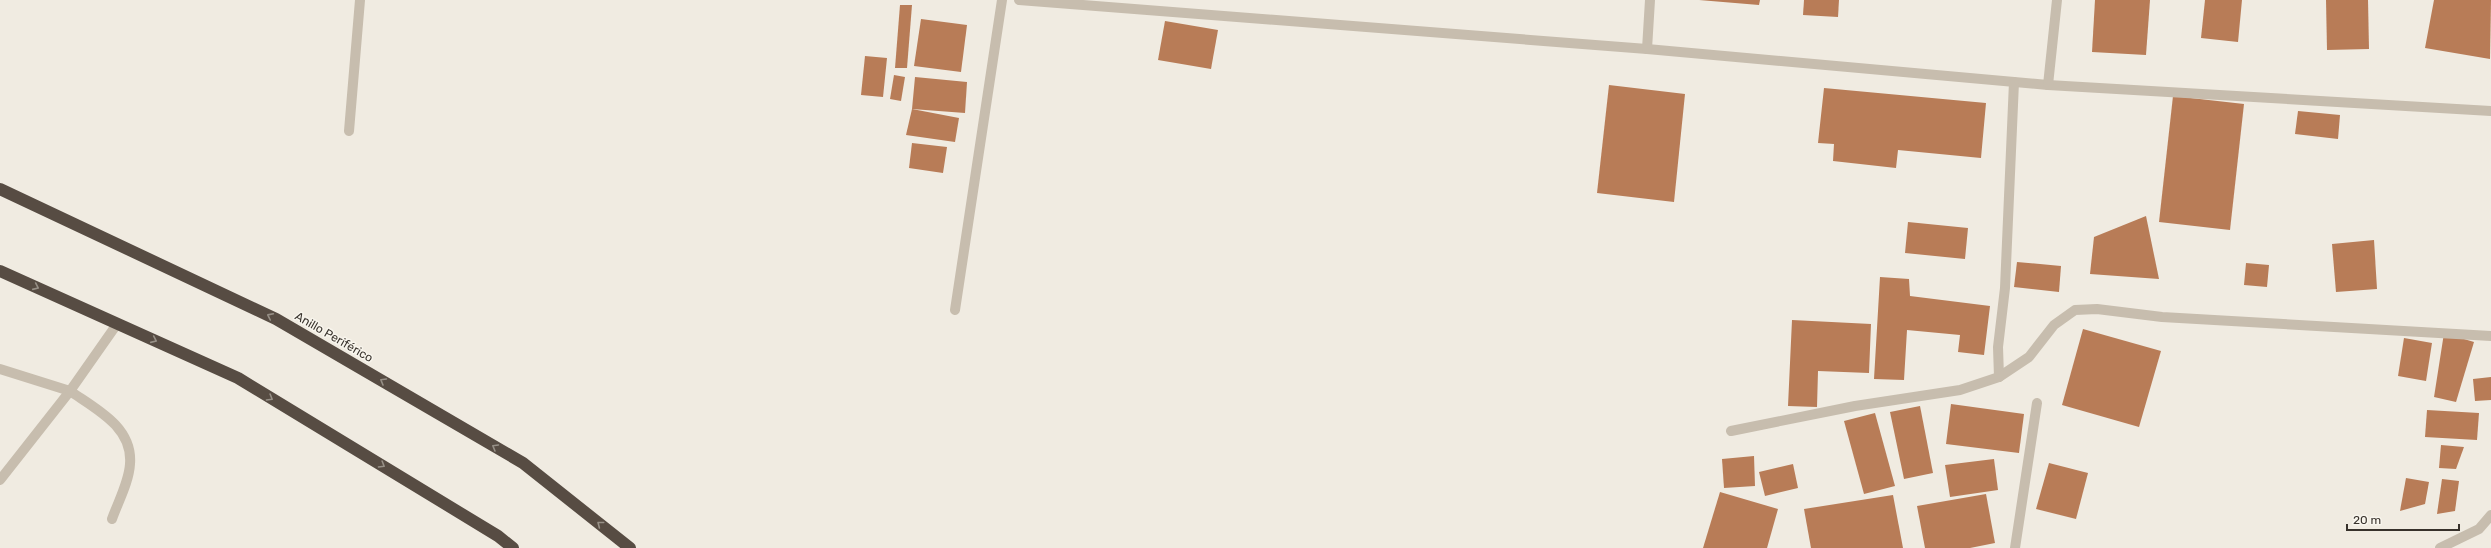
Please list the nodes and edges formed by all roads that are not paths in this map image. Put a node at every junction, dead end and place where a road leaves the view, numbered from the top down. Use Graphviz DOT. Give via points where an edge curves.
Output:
graph roads {
  1 [pos="360,0"];
  2 [pos="1002,0"];
  3 [pos="1019,0"];
  4 [pos="1650,0"];
  5 [pos="2057,0"];
  6 [pos="1063,2"];
  7 [pos="1647,49"];
  8 [pos="2014,82"];
  9 [pos="2048,85"];
  10 [pos="2491,112"];
  11 [pos="349,130"];
  12 [pos="0,189"];
  13 [pos="0,271"];
  14 [pos="955,310"];
  15 [pos="117,324"];
  16 [pos="2491,336"];
  17 [pos="0,369"];
  18 [pos="1999,377"];
  19 [pos="70,391"];
  20 [pos="2036,403"];
  21 [pos="1731,432"];
  22 [pos="0,480"];
  23 [pos="2491,515"];
  24 [pos="112,519"];
  25 [pos="513,548"];
  26 [pos="630,548"];
  27 [pos="2015,548"];
  28 [pos="2440,548"];
  1 -- 11 [label="street"];
  2 -- 14 [label="street"];
  3 -- 6 [label="street"];
  4 -- 7 [label="street"];
  5 -- 9 [label="street"];
  6 -- 7 [label="street"];
  7 -- 8 [label="street"];
  8 -- 9 [label="street"];
  8 -- 18 [label="street" via="2005,288 1998,347"];
  9 -- 10 [label="street"];
  26 -- 12 [label="highway, Anillo Periférico, one-way" via="523,463 276,319"];
  13 -- 15 [label="highway, one-way"];
  15 -- 19 [label="street"];
  15 -- 25 [label="highway, one-way" via="238,378 498,536"];
  16 -- 18 [label="street" via="2162,317 2097,309 2076,310 2054,326 2029,357"];
  17 -- 19 [label="street"];
  18 -- 21 [label="street" via="1960,390 1855,406"];
  19 -- 22 [label="street"];
  19 -- 24 [label="street" via="112,419 130,445 130,465"];
  20 -- 27 [label="street"];
  23 -- 28 [label="street" via="2480,530"];
}
